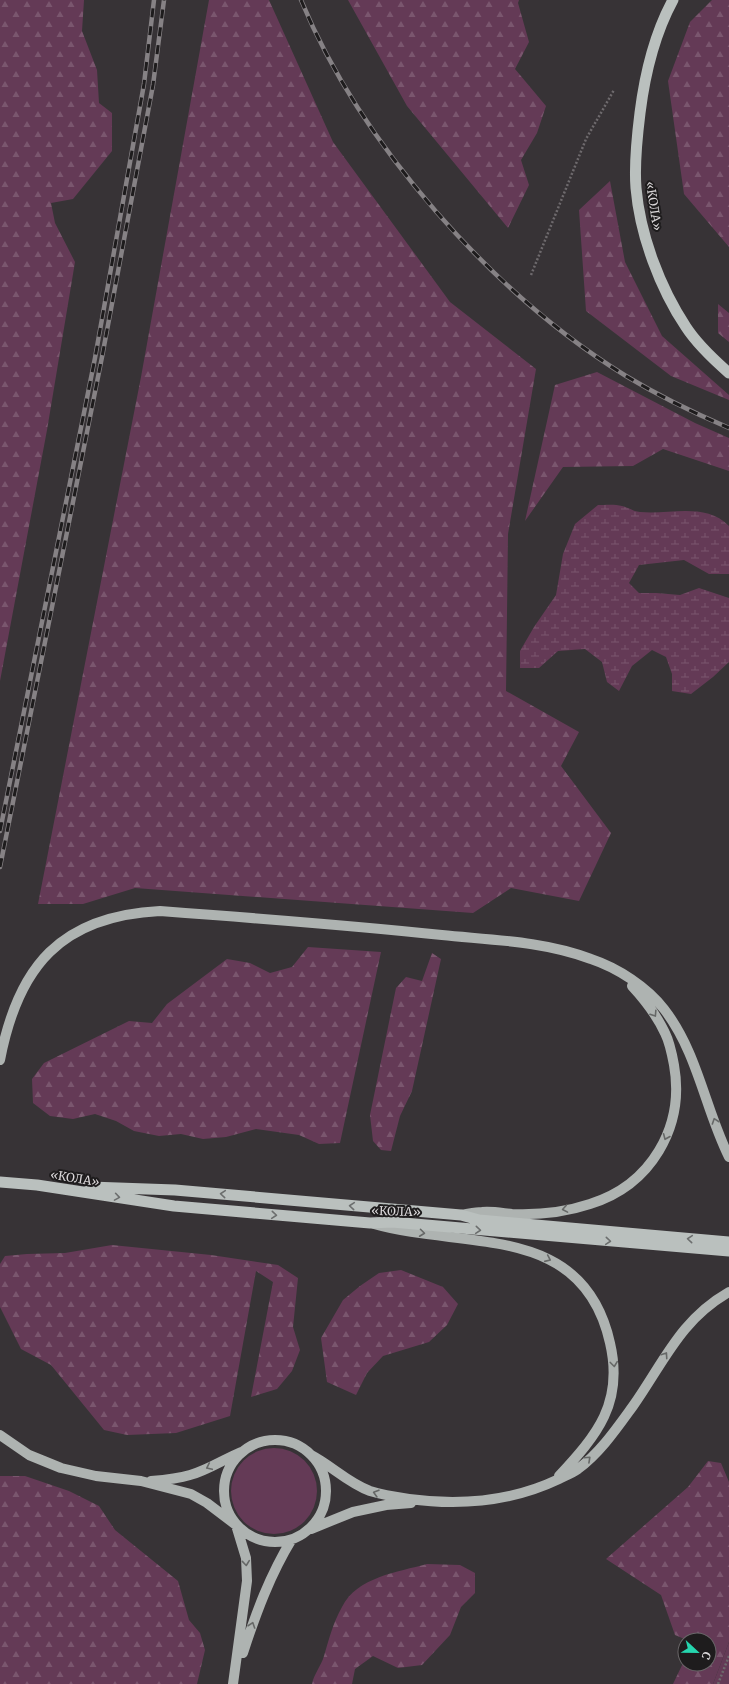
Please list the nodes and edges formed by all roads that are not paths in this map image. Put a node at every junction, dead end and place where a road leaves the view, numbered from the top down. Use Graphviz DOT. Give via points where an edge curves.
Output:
graph roads {
  1 [pos="673,0"];
  2 [pos="729,373"];
  3 [pos="620,973"];
  4 [pos="0,1060"];
  5 [pos="729,1157"];
  6 [pos="0,1182"];
  7 [pos="37,1185"];
  8 [pos="461,1215"];
  9 [pos="370,1223"];
  10 [pos="729,1242"];
  11 [pos="729,1251"];
  12 [pos="729,1292"];
  13 [pos="0,1435"];
  14 [pos="244,1450"];
  15 [pos="311,1455"];
  16 [pos="556,1480"];
  17 [pos="141,1481"];
  18 [pos="428,1502"];
  19 [pos="236,1525"];
  20 [pos="309,1529"];
  21 [pos="292,1539"];
  22 [pos="234,1680"];
  1 -- 2 [label="highway, «КОЛА»" via="654,43 646,73 636,142 636,188 645,236 663,288 686,327 709,356"];
  3 -- 4 [label="main road" via="591,958 525,943 243,917 160,911 134,913 82,928 48,952 21,992 11,1016"];
  5 -- 3 [label="main road, one-way" via="691,1057 673,1022 653,997"];
  3 -- 8 [label="main road, one-way" via="654,1014 666,1034 672,1053 677,1099 673,1119 655,1158 625,1188 589,1205 540,1213 481,1212"];
  6 -- 7 [label="highway"];
  8 -- 7 [label="highway, «КОЛА», one-way" via="175,1190"];
  7 -- 9 [label="highway, «КОЛА», one-way" via="174,1206"];
  10 -- 8 [label="highway, «КОЛА», one-way" via="479,1220"];
  9 -- 11 [label="highway, «КОЛА», one-way" via="392,1222"];
  9 -- 16 [label="main road, one-way" via="392,1230 496,1242 555,1262 583,1285 596,1303 606,1324 614,1372 611,1396 604,1418 594,1436"];
  16 -- 12 [label="main road, one-way" via="577,1470 603,1445 634,1405 681,1332 698,1314"];
  13 -- 17 [label="main road" via="29,1455 61,1468 96,1476"];
  14 -- 15 [label="main road" via="273,1440 294,1444"];
  14 -- 17 [label="main road, one-way" via="191,1475"];
  14 -- 19 [label="main road" via="230,1466 224,1486 226,1507"];
  18 -- 15 [label="main road, one-way" via="370,1491 353,1483"];
  15 -- 20 [label="main road" via="323,1473 326,1494 321,1513"];
  16 -- 18 [label="main road" via="501,1499"];
  17 -- 19 [label="main road" via="191,1494"];
  18 -- 20 [label="main road" via="369,1508"];
  19 -- 21 [label="main road" via="248,1535 262,1541"];
  19 -- 22 [label="main road, one-way" via="246,1558 247,1580"];
  20 -- 21 [label="main road"];
  22 -- 21 [label="main road, one-way" via="268,1583"];
}
